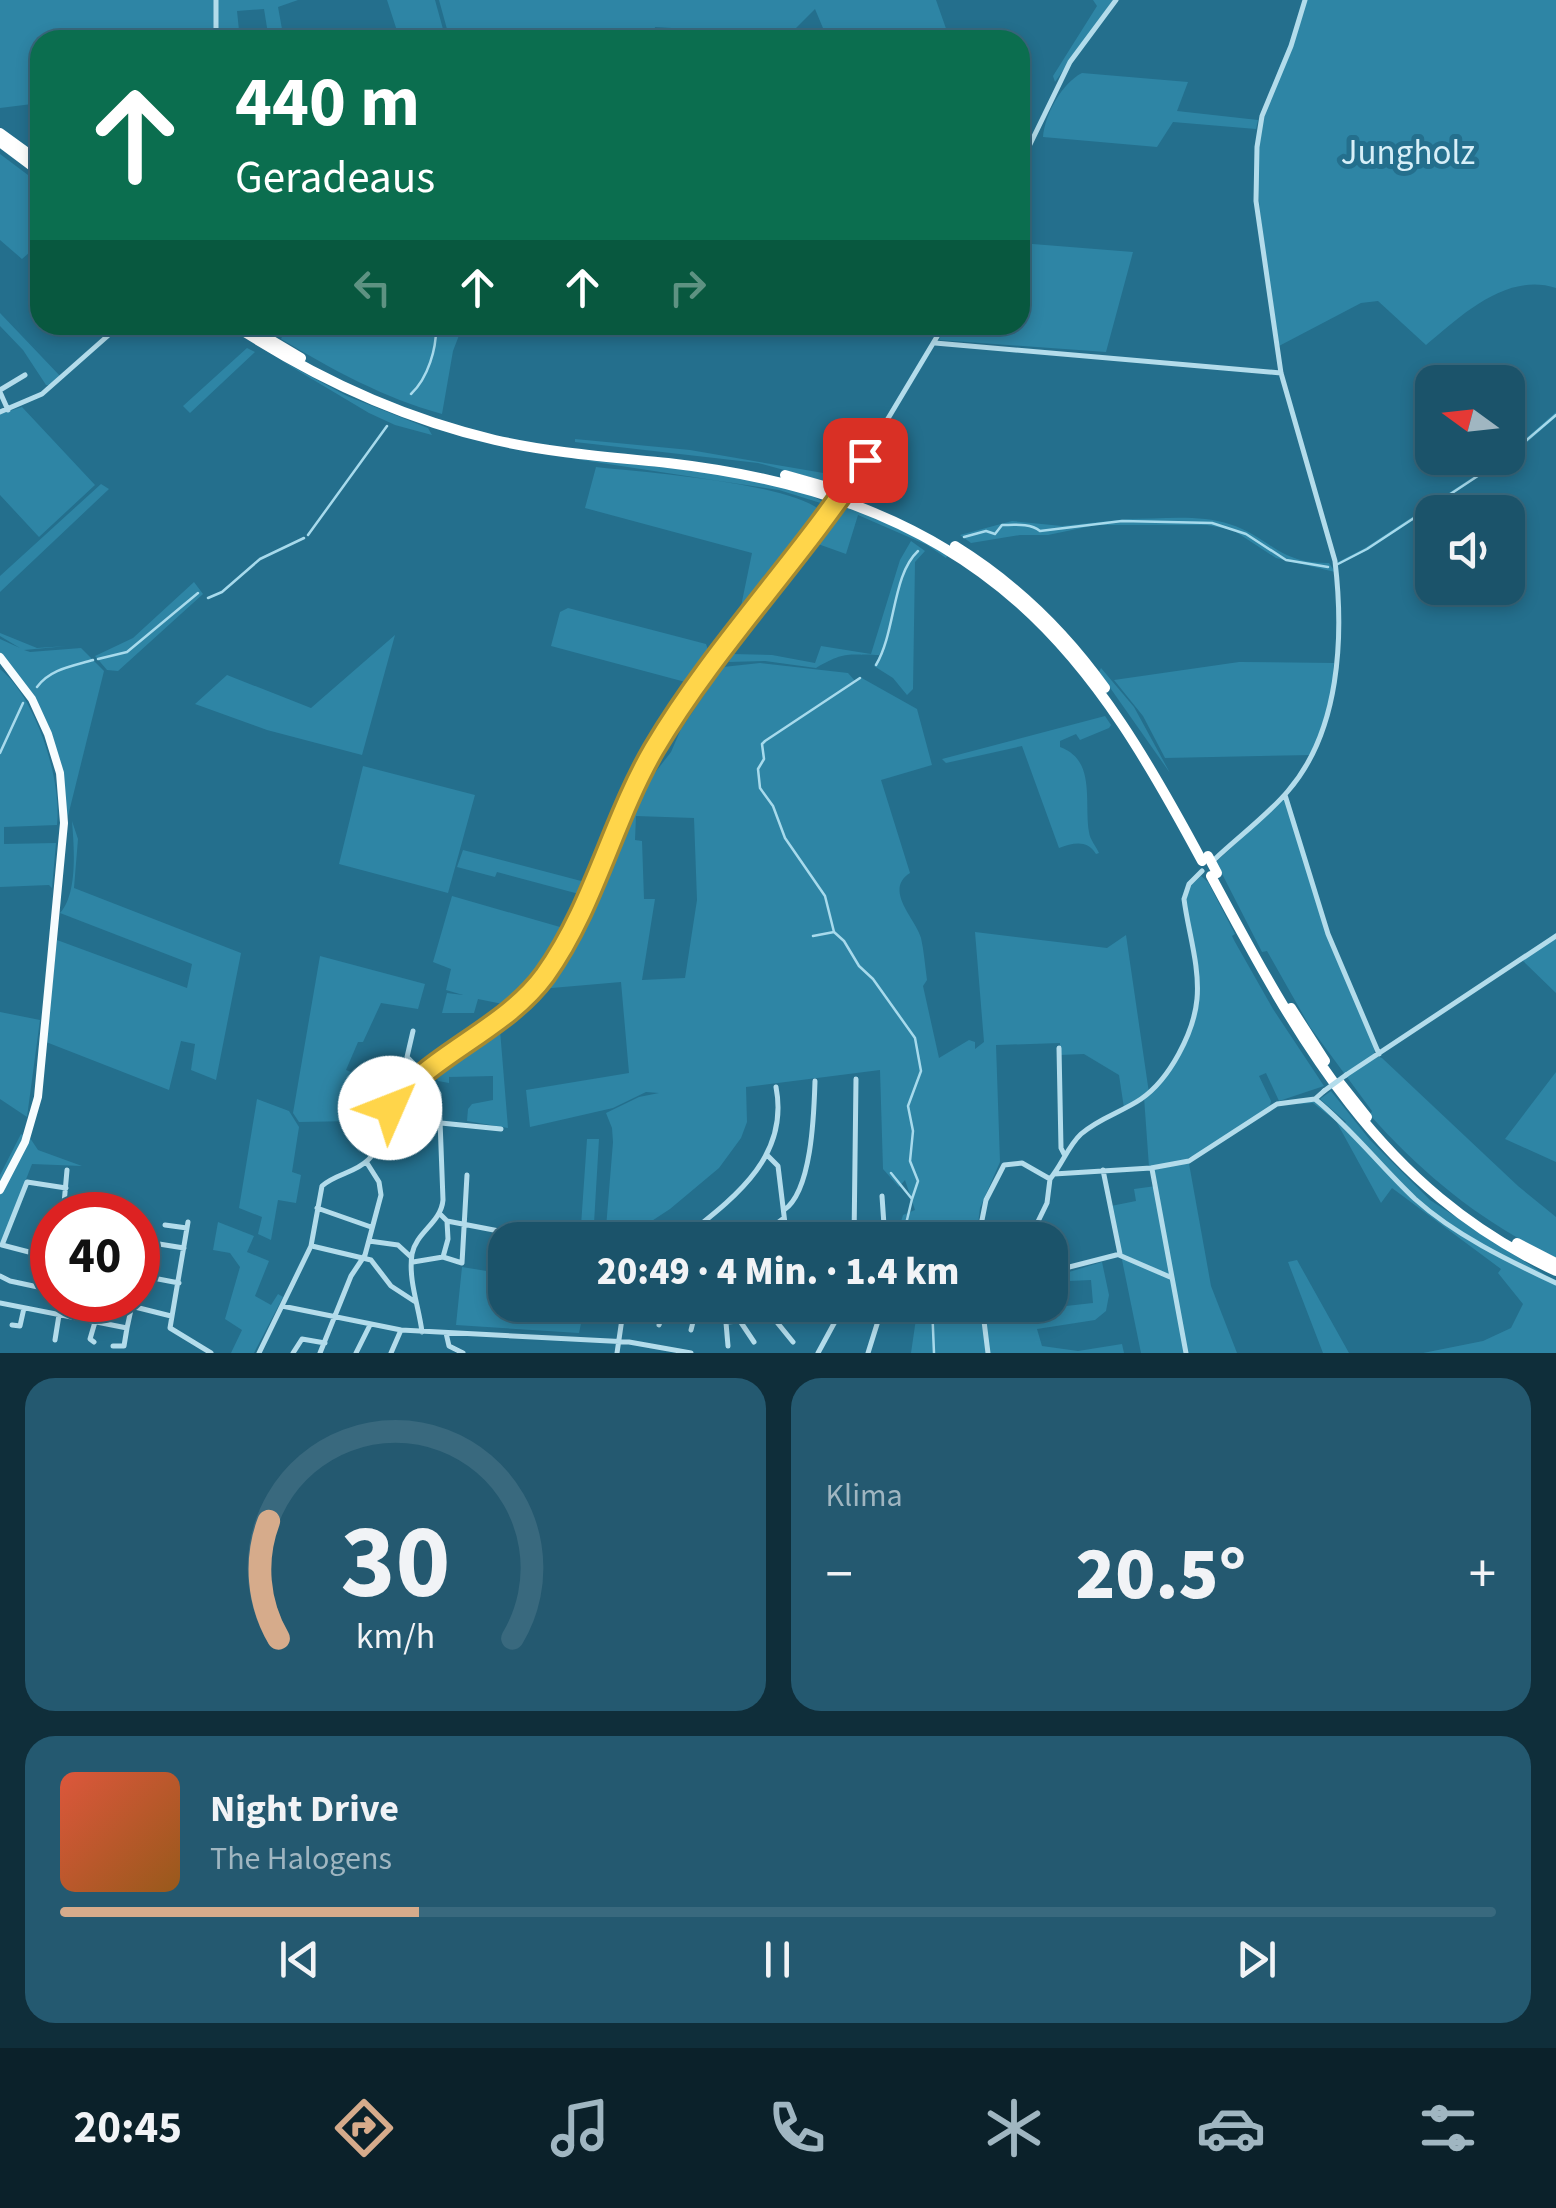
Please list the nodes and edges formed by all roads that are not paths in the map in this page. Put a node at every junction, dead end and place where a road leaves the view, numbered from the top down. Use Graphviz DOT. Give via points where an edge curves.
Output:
graph roads {
  1 [pos="216,0"];
  2 [pos="1116,0"];
  3 [pos="1305,0"];
  4 [pos="216,30"];
  5 [pos="0,134"];
  6 [pos="0,142"];
  7 [pos="1030,143"];
  8 [pos="30,155"];
  9 [pos="30,164"];
  10 [pos="109,335"];
  11 [pos="251,335"];
  12 [pos="263,335"];
  13 [pos="939,335"];
  14 [pos="935,343"];
  15 [pos="1280,372"];
  16 [pos="24,375"];
  17 [pos="0,391"];
  18 [pos="4,411"];
  19 [pos="434,420"];
  20 [pos="0,657"];
  21 [pos="1286,794"];
  22 [pos="1209,866"];
  23 [pos="1556,936"];
  24 [pos="413,1031"];
  25 [pos="1058,1048"];
  26 [pos="1378,1054"];
  27 [pos="426,1074"];
  28 [pos="856,1079"];
  29 [pos="815,1080"];
  30 [pos="776,1087"];
  31 [pos="1315,1099"];
  32 [pos="440,1123"];
  33 [pos="502,1129"];
  34 [pos="768,1156"];
  35 [pos="1063,1159"];
  36 [pos="366,1162"];
  37 [pos="1152,1168"];
  38 [pos="68,1170"];
  39 [pos="1103,1170"];
  40 [pos="1068,1173"];
  41 [pos="467,1176"];
  42 [pos="1052,1176"];
  43 [pos="66,1188"];
  44 [pos="0,1190"];
  45 [pos="66,1192"];
  46 [pos="882,1196"];
  47 [pos="317,1208"];
  48 [pos="440,1214"];
  49 [pos="784,1214"];
  50 [pos="447,1220"];
  51 [pos="703,1222"];
  52 [pos="775,1222"];
  53 [pos="785,1222"];
  54 [pos="854,1222"];
  55 [pos="884,1222"];
  56 [pos="982,1222"];
  57 [pos="1037,1222"];
  58 [pos="165,1224"];
  59 [pos="466,1225"];
  60 [pos="371,1227"];
  61 [pos="488,1229"];
  62 [pos="369,1241"];
  63 [pos="160,1244"];
  64 [pos="311,1246"];
  65 [pos="184,1248"];
  66 [pos="30,1252"];
  67 [pos="1119,1255"];
  68 [pos="443,1257"];
  69 [pos="412,1259"];
  70 [pos="362,1260"];
  71 [pos="1556,1263"];
  72 [pos="1068,1268"];
  73 [pos="1556,1271"];
  74 [pos="0,1276"];
  75 [pos="1170,1277"];
  76 [pos="160,1279"];
  77 [pos="179,1283"];
  78 [pos="1556,1283"];
  79 [pos="30,1285"];
  80 [pos="414,1301"];
  81 [pos="0,1303"];
  82 [pos="282,1306"];
  83 [pos="24,1308"];
  84 [pos="30,1309"];
  85 [pos="160,1313"];
  86 [pos="172,1316"];
  87 [pos="336,1319"];
  88 [pos="58,1322"];
  89 [pos="94,1322"];
  90 [pos="128,1322"];
  91 [pos="621,1322"];
  92 [pos="660,1322"];
  93 [pos="693,1322"];
  94 [pos="726,1322"];
  95 [pos="741,1322"];
  96 [pos="777,1322"];
  97 [pos="835,1322"];
  98 [pos="878,1322"];
  99 [pos="984,1322"];
  100 [pos="12,1324"];
  101 [pos="370,1326"];
  102 [pos="659,1326"];
  103 [pos="127,1328"];
  104 [pos="401,1330"];
  105 [pos="691,1330"];
  106 [pos="422,1332"];
  107 [pos="446,1333"];
  108 [pos="55,1340"];
  109 [pos="618,1341"];
  110 [pos="94,1342"];
  111 [pos="754,1342"];
  112 [pos="793,1342"];
  113 [pos="326,1343"];
  114 [pos="113,1346"];
  115 [pos="728,1346"];
  116 [pos="124,1350"];
  117 [pos="211,1353"];
  118 [pos="259,1353"];
  119 [pos="294,1353"];
  120 [pos="320,1353"];
  121 [pos="356,1353"];
  122 [pos="390,1353"];
  123 [pos="463,1353"];
  124 [pos="617,1353"];
  125 [pos="691,1353"];
  126 [pos="818,1353"];
  127 [pos="868,1353"];
  128 [pos="988,1353"];
  129 [pos="1186,1353"];
  1 -- 4 [label="street"];
  2 -- 7 [label="street" via="1057,84"];
  3 -- 15 [label="street" via="1257,147 1256,202"];
  5 -- 8 [label="highway"];
  6 -- 9 [label="highway"];
  10 -- 18 [label="street" via="42,394"];
  11 -- 19 [label="highway" via="326,380"];
  12 -- 19 [label="highway" via="328,374"];
  13 -- 14 [label="street"];
  14 -- 15 [label="street"];
  14 -- 27 [label="street, bridge" via="834,507 668,727 546,974 523,1000"];
  15 -- 21 [label="street" via="1329,534 1337,590 1330,710 1318,746"];
  16 -- 17 [label="street"];
  17 -- 18 [label="street"];
  19 -- 22 [label="highway" via="530,440 771,472 875,503 930,531 1000,578 1074,648 1134,728"];
  20 -- 44 [label="main road" via="48,734 64,823 38,1097"];
  21 -- 22 [label="street"];
  21 -- 26 [label="street" via="1328,934"];
  22 -- 35 [label="street" via="1184,898 1197,984 1194,1018 1178,1052 1145,1096 1096,1122"];
  22 -- 71 [label="highway" via="1296,1018 1367,1118 1450,1199"];
  22 -- 73 [label="highway" via="1291,1023 1359,1118 1456,1212"];
  23 -- 26 [label="street"];
  24 -- 27 [label="street" via="407,1057"];
  25 -- 35 [label="street"];
  26 -- 31 [label="street, bridge"];
  27 -- 32 [label="street" via="438,1088"];
  27 -- 36 [label="street" via="390,1108"];
  28 -- 54 [label="street"];
  29 -- 49 [label="street" via="800,1189"];
  30 -- 34 [label="street" via="778,1122"];
  31 -- 37 [label="street" via="1277,1104 1198,1156"];
  31 -- 78 [label="street" via="1418,1202 1476,1242"];
  32 -- 33 [label="street"];
  32 -- 48 [label="street"];
  34 -- 49 [label="street" via="778,1166"];
  34 -- 51 [label="street"];
  35 -- 40 [label="street"];
  35 -- 42 [label="street"];
  36 -- 47 [label="street" via="324,1183"];
  36 -- 60 [label="street" via="382,1190"];
  37 -- 39 [label="street"];
  37 -- 75 [label="street"];
  38 -- 43 [label="street"];
  39 -- 40 [label="street"];
  39 -- 67 [label="street"];
  40 -- 42 [label="street"];
  41 -- 59 [label="street"];
  42 -- 56 [label="street" via="1022,1163 1004,1165"];
  42 -- 57 [label="street"];
  43 -- 45 [label="street"];
  43 -- 66 [label="street" via="28,1182 2,1245"];
  46 -- 55 [label="street"];
  47 -- 60 [label="street"];
  47 -- 64 [label="street"];
  48 -- 50 [label="street"];
  48 -- 69 [label="street"];
  49 -- 52 [label="street"];
  49 -- 53 [label="street"];
  50 -- 59 [label="street"];
  50 -- 68 [label="street"];
  58 -- 65 [label="street" via="188,1225"];
  59 -- 61 [label="street"];
  59 -- 68 [label="street" via="462,1264"];
  60 -- 62 [label="street"];
  62 -- 69 [label="street" via="398,1244"];
  62 -- 70 [label="street"];
  63 -- 65 [label="street"];
  64 -- 70 [label="street"];
  64 -- 82 [label="street"];
  65 -- 77 [label="street"];
  67 -- 72 [label="street"];
  67 -- 75 [label="street"];
  68 -- 69 [label="street"];
  69 -- 80 [label="street"];
  70 -- 80 [label="street" via="371,1260"];
  70 -- 87 [label="street"];
  74 -- 79 [label="street"];
  75 -- 129 [label="street"];
  76 -- 77 [label="street"];
  77 -- 86 [label="street"];
  80 -- 106 [label="street"];
  81 -- 83 [label="street"];
  82 -- 87 [label="street"];
  82 -- 118 [label="street"];
  83 -- 84 [label="street"];
  83 -- 100 [label="street" via="20,1326"];
  85 -- 86 [label="street"];
  86 -- 117 [label="street" via="171,1331"];
  87 -- 101 [label="street"];
  87 -- 113 [label="street"];
  88 -- 108 [label="street"];
  89 -- 103 [label="street"];
  89 -- 110 [label="street"];
  90 -- 103 [label="street"];
  91 -- 109 [label="street"];
  92 -- 102 [label="street"];
  93 -- 105 [label="street"];
  94 -- 115 [label="street"];
  95 -- 111 [label="street"];
  96 -- 112 [label="street"];
  97 -- 126 [label="street"];
  98 -- 127 [label="street"];
  99 -- 128 [label="street"];
  101 -- 104 [label="street"];
  101 -- 121 [label="street"];
  103 -- 116 [label="street"];
  104 -- 106 [label="street"];
  104 -- 122 [label="street"];
  106 -- 107 [label="street"];
  107 -- 109 [label="street"];
  107 -- 123 [label="street" via="449,1346"];
  109 -- 124 [label="street"];
  109 -- 125 [label="street"];
  113 -- 119 [label="street" via="302,1339"];
  113 -- 120 [label="street"];
  114 -- 116 [label="street"];
}
